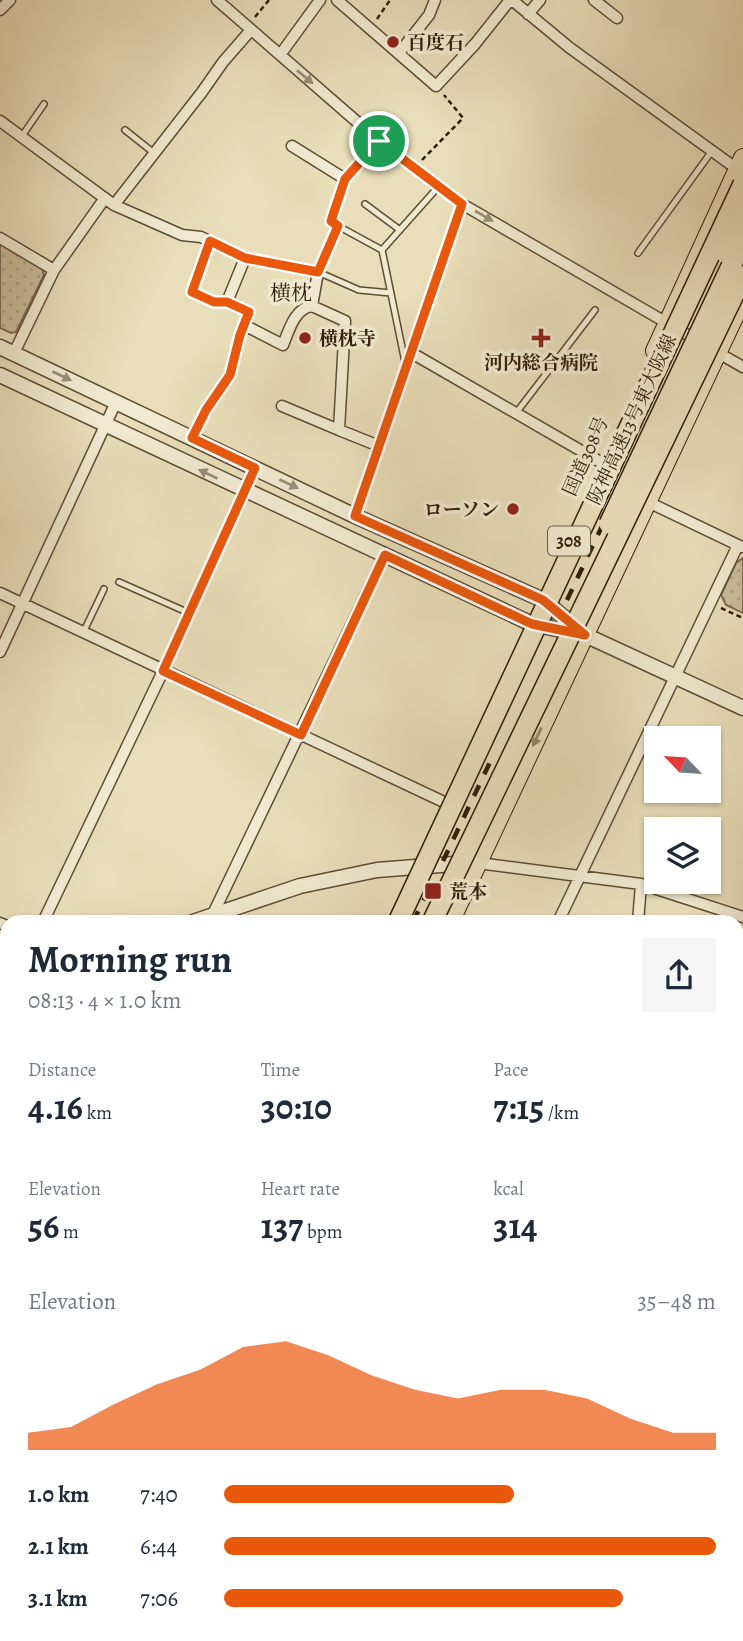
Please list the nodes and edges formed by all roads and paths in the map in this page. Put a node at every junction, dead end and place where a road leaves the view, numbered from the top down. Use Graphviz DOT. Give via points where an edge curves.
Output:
graph roads {
  1 [pos="10,0"];
  2 [pos="217,0"];
  3 [pos="269,0"];
  4 [pos="320,0"];
  5 [pos="337,0"];
  6 [pos="390,0"];
  7 [pos="435,0"];
  8 [pos="511,0"];
  9 [pos="540,0"];
  10 [pos="594,0"];
  11 [pos="0,10"];
  12 [pos="528,14"];
  13 [pos="617,18"];
  14 [pos="371,28"];
  15 [pos="248,29"];
  16 [pos="399,53"];
  17 [pos="280,55"];
  18 [pos="436,86"];
  19 [pos="44,104"];
  20 [pos="0,121"];
  21 [pos="125,130"];
  22 [pos="21,137"];
  23 [pos="379,141"];
  24 [pos="292,146"];
  25 [pos="712,150"];
  26 [pos="154,153"];
  27 [pos="415,168"];
  28 [pos="741,170"];
  29 [pos="345,179"];
  30 [pos="439,186"];
  31 [pos="109,202"];
  32 [pos="365,204"];
  33 [pos="462,204"];
  34 [pos="743,216"];
  35 [pos="338,226"];
  36 [pos="400,230"];
  37 [pos="0,238"];
  38 [pos="210,241"];
  39 [pos="743,241"];
  40 [pos="382,250"];
  41 [pos="638,253"];
  42 [pos="245,258"];
  43 [pos="54,270"];
  44 [pos="318,272"];
  45 [pos="743,276"];
  46 [pos="391,293"];
  47 [pos="743,298"];
  48 [pos="227,302"];
  49 [pos="312,306"];
  50 [pos="595,310"];
  51 [pos="667,323"];
  52 [pos="244,326"];
  53 [pos="0,346"];
  54 [pos="410,352"];
  55 [pos="14,353"];
  56 [pos="717,353"];
  57 [pos="406,365"];
  58 [pos="743,367"];
  59 [pos="0,375"];
  60 [pos="116,402"];
  61 [pos="282,406"];
  62 [pos="516,413"];
  63 [pos="106,426"];
  64 [pos="339,430"];
  65 [pos="192,438"];
  66 [pos="379,446"];
  67 [pos="604,464"];
  68 [pos="255,468"];
  69 [pos="245,491"];
  70 [pos="646,501"];
  71 [pos="355,516"];
  72 [pos="740,547"];
  73 [pos="385,555"];
  74 [pos="118,582"];
  75 [pos="104,589"];
  76 [pos="0,593"];
  77 [pos="543,600"];
  78 [pos="710,603"];
  79 [pos="23,604"];
  80 [pos="189,613"];
  81 [pos="743,618"];
  82 [pos="532,624"];
  83 [pos="83,632"];
  84 [pos="585,635"];
  85 [pos="0,652"];
  86 [pos="163,671"];
  87 [pos="675,677"];
  88 [pos="743,708"];
  89 [pos="301,735"];
  90 [pos="466,775"];
  91 [pos="446,803"];
  92 [pos="478,863"];
  93 [pos="416,867"];
  94 [pos="579,875"];
  95 [pos="641,884"];
  96 [pos="447,892"];
  97 [pos="742,913"];
  98 [pos="46,915"];
  99 [pos="212,915"];
  100 [pos="215,915"];
  101 [pos="393,915"];
  102 [pos="400,915"];
  103 [pos="436,915"];
  104 [pos="453,915"];
  105 [pos="561,915"];
  106 [pos="639,915"];
  1 -- 11 [label="street"];
  2 -- 15 [label="street"];
  3 -- 15 [label="path"];
  4 -- 17 [label="street"];
  5 -- 14 [label="street"];
  6 -- 14 [label="path"];
  7 -- 16 [label="street"];
  8 -- 12 [label="street"];
  8 -- 18 [label="street"];
  9 -- 12 [label="street"];
  10 -- 13 [label="street"];
  12 -- 25 [label="street"];
  14 -- 16 [label="street"];
  15 -- 17 [label="street"];
  15 -- 26 [label="street"];
  16 -- 18 [label="street"];
  17 -- 23 [label="street, one-way"];
  18 -- 27 [label="path" via="463,118"];
  19 -- 22 [label="lane"];
  20 -- 22 [label="street"];
  21 -- 26 [label="lane"];
  22 -- 31 [label="street"];
  23 -- 27 [label="street"];
  23 -- 29 [label="street"];
  24 -- 29 [label="street"];
  25 -- 28 [label="street"];
  25 -- 41 [label="lane"];
  26 -- 31 [label="street"];
  27 -- 30 [label="street"];
  28 -- 51 [label="highway, 国道308号 / 308"];
  28 -- 90 [label="highway, 阪神高速13号東大阪線, bridge"];
  29 -- 35 [label="street" via="331,221"];
  30 -- 33 [label="street"];
  30 -- 36 [label="lane"];
  31 -- 38 [label="street" via="182,235"];
  31 -- 43 [label="street"];
  32 -- 36 [label="lane"];
  33 -- 51 [label="street, one-way"];
  33 -- 54 [label="street"];
  34 -- 90 [label="highway, bridge" via="533,655"];
  35 -- 40 [label="lane"];
  35 -- 44 [label="street"];
  36 -- 40 [label="lane"];
  37 -- 43 [label="street"];
  38 -- 42 [label="street"];
  38 -- 48 [label="path" via="192,292 214,302"];
  39 -- 96 [label="highway, bridge" via="585,574"];
  40 -- 46 [label="lane"];
  42 -- 44 [label="street"];
  42 -- 48 [label="street"];
  43 -- 55 [label="street"];
  44 -- 46 [label="lane" via="359,290"];
  44 -- 49 [label="street"];
  45 -- 96 [label="highway, 阪神高速13号東大阪線, bridge"];
  46 -- 57 [label="lane"];
  47 -- 56 [label="highway, 308"];
  48 -- 52 [label="street" via="249,312"];
  49 -- 52 [label="street" via="295,318 283,345"];
  49 -- 64 [label="street" via="345,321"];
  50 -- 62 [label="lane"];
  51 -- 56 [label="street"];
  51 -- 67 [label="highway, 国道308号 / 308"];
  52 -- 65 [label="street" via="230,375"];
  53 -- 55 [label="street"];
  54 -- 57 [label="street"];
  54 -- 62 [label="street"];
  55 -- 60 [label="street, one-way"];
  56 -- 58 [label="street"];
  56 -- 70 [label="highway, 308"];
  57 -- 66 [label="street"];
  59 -- 63 [label="street"];
  60 -- 63 [label="street"];
  60 -- 65 [label="street"];
  61 -- 64 [label="street"];
  62 -- 67 [label="street"];
  69 -- 63 [label="street, one-way"];
  63 -- 79 [label="street"];
  64 -- 66 [label="street"];
  65 -- 68 [label="street"];
  66 -- 71 [label="street"];
  67 -- 77 [label="highway, 国道308号 / 308"];
  68 -- 69 [label="street"];
  68 -- 71 [label="street, one-way"];
  69 -- 73 [label="street"];
  69 -- 80 [label="street"];
  70 -- 72 [label="street"];
  70 -- 84 [label="highway, 308"];
  71 -- 77 [label="street"];
  72 -- 78 [label="street"];
  73 -- 82 [label="street"];
  73 -- 89 [label="street"];
  74 -- 80 [label="lane"];
  75 -- 83 [label="lane"];
  76 -- 79 [label="street"];
  77 -- 82 [label="highway, 国道308号 / 308"];
  77 -- 84 [label="street"];
  78 -- 81 [label="path"];
  78 -- 87 [label="street"];
  79 -- 83 [label="street"];
  79 -- 85 [label="street"];
  80 -- 86 [label="street"];
  82 -- 84 [label="street"];
  82 -- 91 [label="highway, 国道308号 / 308"];
  83 -- 86 [label="street"];
  84 -- 87 [label="street"];
  84 -- 92 [label="highway, 308, one-way"];
  86 -- 89 [label="street"];
  86 -- 98 [label="street"];
  87 -- 88 [label="street"];
  87 -- 94 [label="street"];
  89 -- 91 [label="street"];
  89 -- 99 [label="street"];
  90 -- 102 [label="highway, 阪神高速13号東大阪線, bridge"];
  91 -- 93 [label="highway, 国道308号 / 308"];
  92 -- 93 [label="street"];
  92 -- 94 [label="street"];
  92 -- 104 [label="highway, 308"];
  93 -- 100 [label="street" via="300,886"];
  93 -- 101 [label="highway, 国道308号 / 308"];
  94 -- 95 [label="street"];
  94 -- 105 [label="street"];
  95 -- 97 [label="street"];
  95 -- 106 [label="street"];
  96 -- 103 [label="highway, 阪神高速13号東大阪線, bridge"];
}
